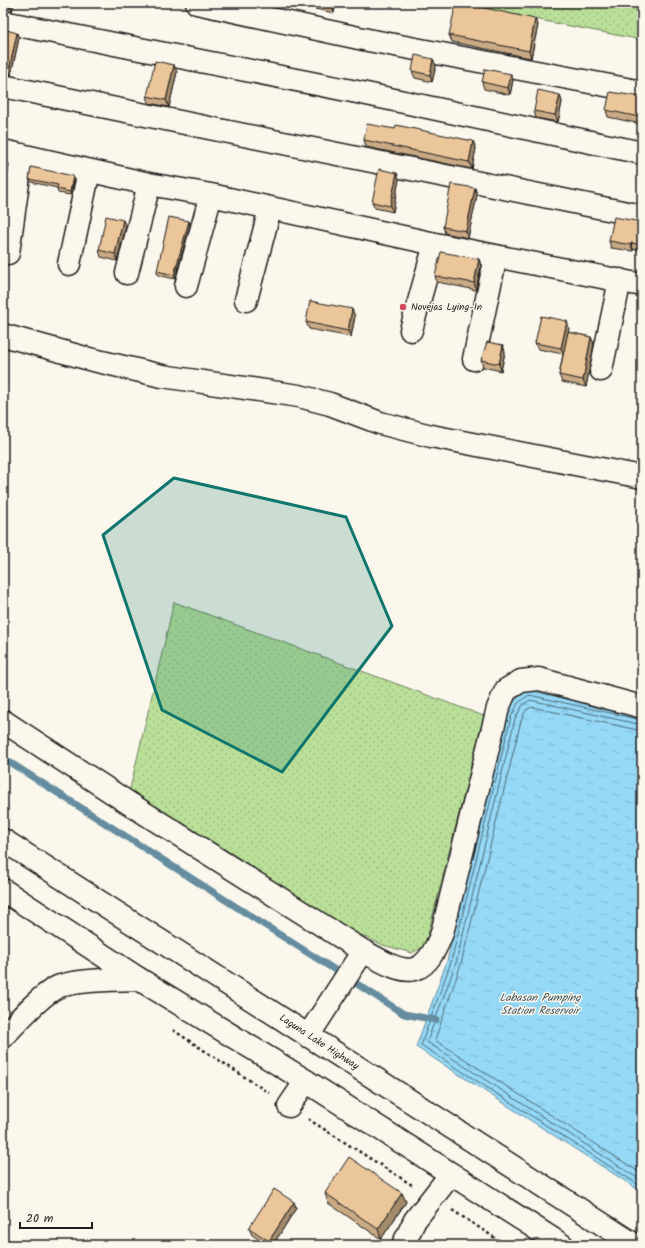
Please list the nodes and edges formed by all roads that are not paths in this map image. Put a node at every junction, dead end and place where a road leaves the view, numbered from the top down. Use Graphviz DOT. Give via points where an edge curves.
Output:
graph roads {
  1 [pos="197,3"];
  2 [pos="3,22"];
  3 [pos="3,86"];
  4 [pos="642,92"];
  5 [pos="13,153"];
  6 [pos="642,153"];
  7 [pos="90,171"];
  8 [pos="149,184"];
  9 [pos="210,195"];
  10 [pos="270,210"];
  11 [pos="642,216"];
  12 [pos="435,244"];
  13 [pos="8,253"];
  14 [pos="496,256"];
  15 [pos="69,264"];
  16 [pos="127,273"];
  17 [pos="620,280"];
  18 [pos="642,285"];
  19 [pos="186,286"];
  20 [pos="246,300"];
  21 [pos="411,330"];
  22 [pos="3,335"];
  23 [pos="474,359"];
  24 [pos="601,370"];
  25 [pos="642,477"];
  26 [pos="642,707"];
  27 [pos="3,721"];
  28 [pos="3,840"];
  29 [pos="3,890"];
  30 [pos="362,951"];
  31 [pos="139,979"];
  32 [pos="314,1027"];
  33 [pos="3,1037"];
  34 [pos="306,1081"];
  35 [pos="289,1106"];
  36 [pos="452,1174"];
  37 [pos="403,1245"];
  38 [pos="562,1245"];
  39 [pos="635,1245"];
  1 -- 4 [label="street" via="368,40"];
  2 -- 6 [label="street" via="357,92"];
  3 -- 11 [label="street"];
  5 -- 7 [label="street"];
  5 -- 13 [label="street"];
  7 -- 8 [label="street"];
  7 -- 15 [label="street"];
  8 -- 9 [label="street"];
  8 -- 16 [label="street"];
  9 -- 10 [label="street"];
  9 -- 19 [label="street"];
  10 -- 12 [label="street"];
  10 -- 20 [label="street"];
  12 -- 14 [label="street"];
  12 -- 21 [label="street"];
  14 -- 17 [label="street"];
  14 -- 23 [label="street"];
  17 -- 18 [label="street"];
  17 -- 24 [label="street"];
  22 -- 25 [label="street" via="162,376 299,396 431,436"];
  26 -- 30 [label="street" via="539,679 521,681 506,690 498,708 442,933 436,948 426,964 409,970 396,969"];
  27 -- 30 [label="street"];
  28 -- 32 [label="street, Laguna Lake Highway"];
  29 -- 31 [label="street"];
  30 -- 32 [label="street"];
  31 -- 33 [label="street" via="59,986 41,999"];
  31 -- 34 [label="street"];
  32 -- 39 [label="street, Laguna Lake Highway"];
  34 -- 35 [label="street"];
  34 -- 36 [label="street"];
  36 -- 37 [label="street" via="416,1220"];
  36 -- 38 [label="street"];
}
